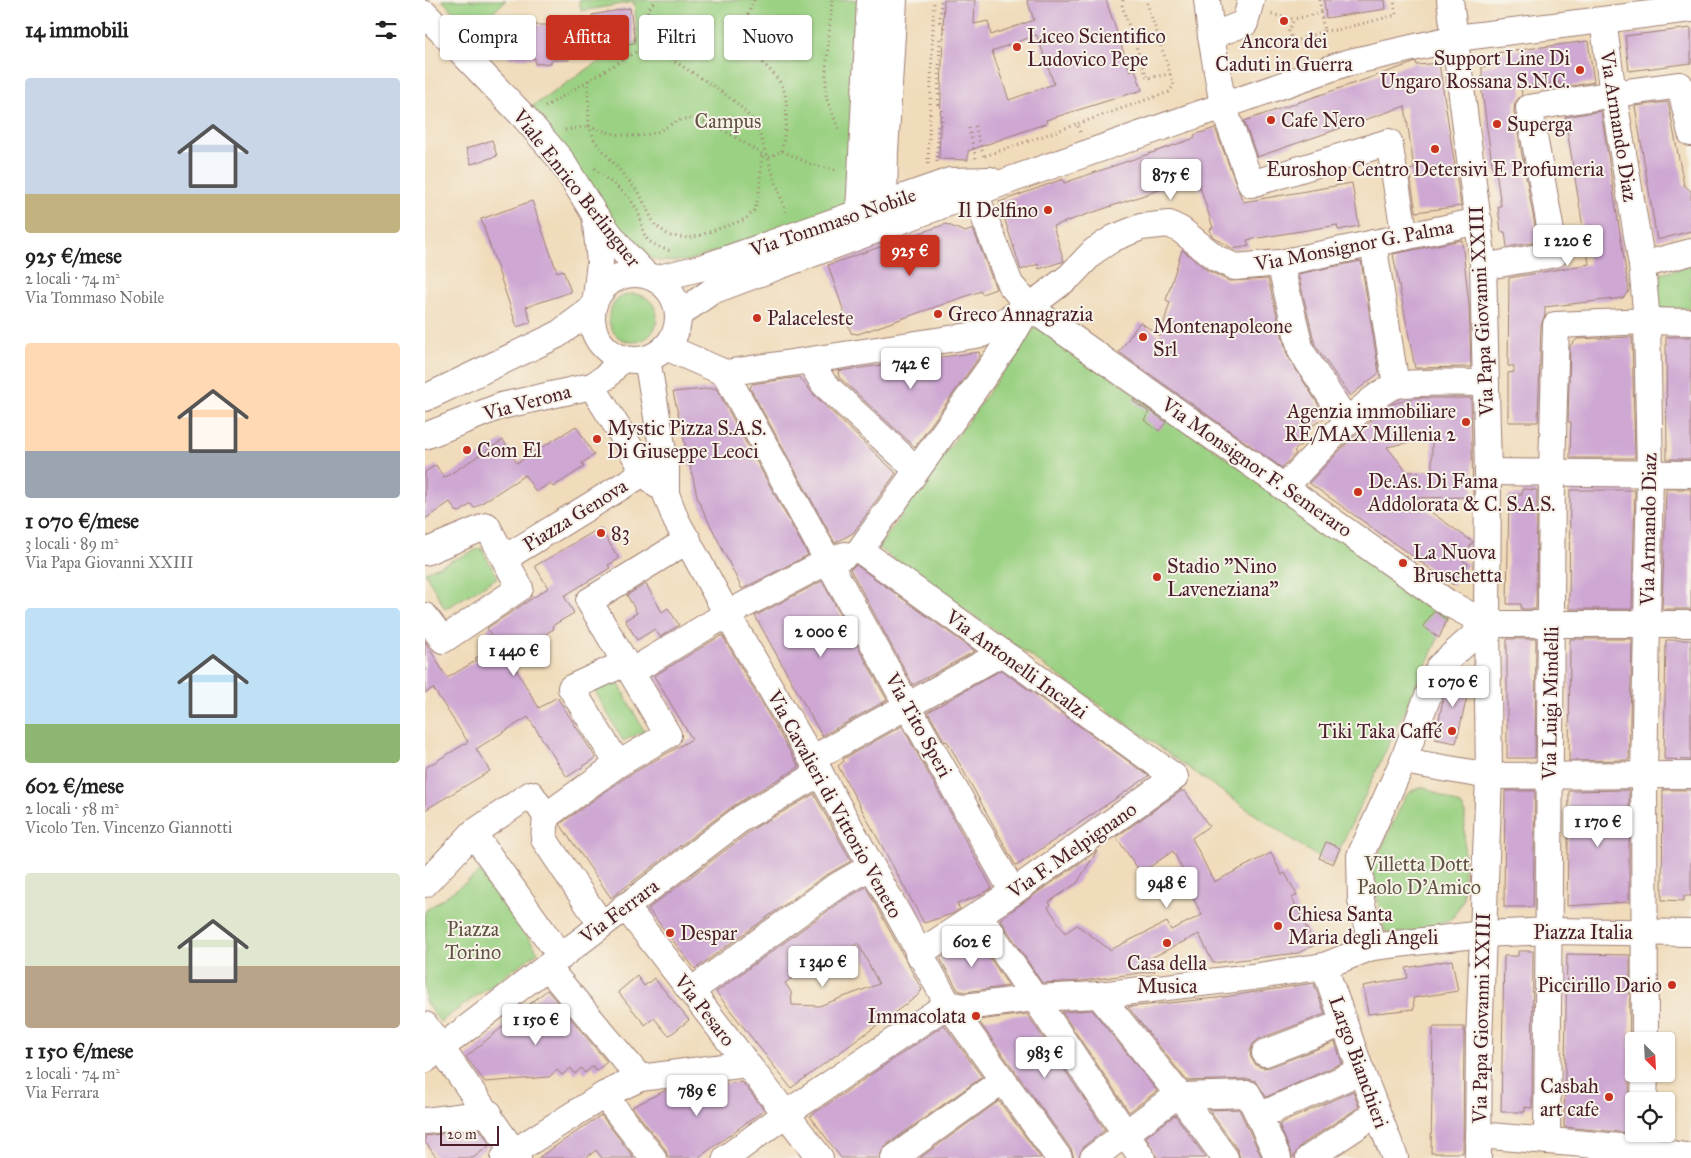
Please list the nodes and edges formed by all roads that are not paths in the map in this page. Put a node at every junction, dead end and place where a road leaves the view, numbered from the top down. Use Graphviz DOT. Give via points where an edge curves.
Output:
graph roads {
  1 [pos="870,0"];
  2 [pos="894,0"];
  3 [pos="1207,0"];
  4 [pos="1450,0"];
  5 [pos="1260,7"];
  6 [pos="1661,7"];
  7 [pos="1691,9"];
  8 [pos="425,14"];
  9 [pos="1603,20"];
  10 [pos="1211,36"];
  11 [pos="1456,38"];
  12 [pos="1613,94"];
  13 [pos="1223,106"];
  14 [pos="1691,133"];
  15 [pos="1013,179"];
  16 [pos="975,193"];
  17 [pos="884,204"];
  18 [pos="859,212"];
  19 [pos="595,215"];
  20 [pos="1479,221"];
  21 [pos="1405,237"];
  22 [pos="1373,243"];
  23 [pos="1691,252"];
  24 [pos="1280,263"];
  25 [pos="1642,266"];
  26 [pos="1483,267"];
  27 [pos="650,277"];
  28 [pos="595,303"];
  29 [pos="1029,307"];
  30 [pos="679,315"];
  31 [pos="1647,321"];
  32 [pos="1691,322"];
  33 [pos="645,355"];
  34 [pos="810,361"];
  35 [pos="725,373"];
  36 [pos="1486,383"];
  37 [pos="1396,385"];
  38 [pos="592,386"];
  39 [pos="425,398"];
  40 [pos="1349,420"];
  41 [pos="425,436"];
  42 [pos="916,469"];
  43 [pos="645,472"];
  44 [pos="1488,472"];
  45 [pos="1552,472"];
  46 [pos="1650,474"];
  47 [pos="1691,474"];
  48 [pos="1285,487"];
  49 [pos="666,494"];
  50 [pos="688,540"];
  51 [pos="860,550"];
  52 [pos="425,552"];
  53 [pos="505,558"];
  54 [pos="828,560"];
  55 [pos="727,614"];
  56 [pos="425,616"];
  57 [pos="1487,624"];
  58 [pos="1647,624"];
  59 [pos="1691,624"];
  60 [pos="1551,625"];
  61 [pos="1002,653"];
  62 [pos="628,667"];
  63 [pos="908,707"];
  64 [pos="1403,761"];
  65 [pos="618,764"];
  66 [pos="816,766"];
  67 [pos="1549,775"];
  68 [pos="1691,775"];
  69 [pos="1489,776"];
  70 [pos="1644,776"];
  71 [pos="1175,777"];
  72 [pos="546,816"];
  73 [pos="473,833"];
  74 [pos="870,867"];
  75 [pos="425,884"];
  76 [pos="1013,892"];
  77 [pos="625,906"];
  78 [pos="979,915"];
  79 [pos="601,924"];
  80 [pos="1688,930"];
  81 [pos="1549,931"];
  82 [pos="1645,931"];
  83 [pos="1483,934"];
  84 [pos="1372,947"];
  85 [pos="918,954"];
  86 [pos="554,962"];
  87 [pos="1324,966"];
  88 [pos="691,992"];
  89 [pos="1099,995"];
  90 [pos="1034,998"];
  91 [pos="947,1004"];
  92 [pos="1344,1022"];
  93 [pos="425,1025"];
  94 [pos="1645,1032"];
  95 [pos="1265,1052"];
  96 [pos="433,1054"];
  97 [pos="746,1064"];
  98 [pos="1361,1071"];
  99 [pos="640,1078"];
  100 [pos="1003,1080"];
  101 [pos="604,1095"];
  102 [pos="1181,1096"];
  103 [pos="787,1113"];
  104 [pos="1377,1113"];
  105 [pos="489,1114"];
  106 [pos="1259,1116"];
  107 [pos="425,1121"];
  108 [pos="1126,1135"];
  109 [pos="1547,1141"];
  110 [pos="1478,1145"];
  111 [pos="1644,1147"];
  112 [pos="923,1150"];
  113 [pos="512,1156"];
  114 [pos="1691,1156"];
  115 [pos="1056,1157"];
  116 [pos="653,1158"];
  117 [pos="726,1158"];
  118 [pos="820,1158"];
  119 [pos="894,1158"];
  120 [pos="1093,1158"];
  121 [pos="1142,1158"];
  122 [pos="1225,1158"];
  123 [pos="1278,1158"];
  124 [pos="1309,1158"];
  125 [pos="1395,1158"];
  1 -- 18 [label="street"];
  2 -- 17 [label="street"];
  3 -- 10 [label="street"];
  4 -- 11 [label="street, Via Papa Giovanni XXIII"];
  5 -- 10 [label="street" via="1245,23"];
  6 -- 7 [label="street, Via Tommaso Nobile"];
  6 -- 9 [label="street, Via Tommaso Nobile"];
  8 -- 19 [label="street, Viale Enrico Berlinguer" via="561,160"];
  9 -- 11 [label="street, Via Tommaso Nobile"];
  9 -- 12 [label="street, Via Armando Diaz"];
  10 -- 13 [label="street"];
  11 -- 13 [label="street, Via Tommaso Nobile" via="1347,63"];
  11 -- 20 [label="street, Via Papa Giovanni XXIII"];
  12 -- 14 [label="street" via="1680,86"];
  12 -- 25 [label="street, Via Armando Diaz"];
  12 -- 26 [label="street" via="1529,108 1555,254"];
  13 -- 15 [label="street, Via Tommaso Nobile"];
  13 -- 21 [label="street" via="1251,184 1389,142"];
  15 -- 16 [label="street, Via Tommaso Nobile"];
  15 -- 17 [label="street, Via Tommaso Nobile" via="950,181"];
  16 -- 29 [label="street, Via Monsignor F. Semeraro" via="1010,284"];
  16 -- 30 [label="street, Via Tommaso Nobile" via="712,291"];
  17 -- 18 [label="street, Via Tommaso Nobile"];
  18 -- 27 [label="street, Via Tommaso Nobile" via="704,267"];
  19 -- 27 [label="street, Viale Enrico Berlinguer" via="623,251"];
  19 -- 28 [label="street" via="600,262"];
  20 -- 21 [label="street, Via Monsignor G. Palma"];
  20 -- 26 [label="street, Via Papa Giovanni XXIII"];
  21 -- 22 [label="street, Via Monsignor G. Palma"];
  22 -- 24 [label="street, Via Monsignor G. Palma"];
  22 -- 37 [label="street"];
  23 -- 25 [label="street"];
  24 -- 29 [label="street, Via Monsignor G. Palma" via="1235,267 1216,258 1169,224 1141,227 1114,238 1095,251 1070,276"];
  24 -- 40 [label="street" via="1301,351 1337,408"];
  25 -- 31 [label="street, Via Armando Diaz"];
  26 -- 36 [label="street, Via Papa Giovanni XXIII"];
  27 -- 28 [label="street" via="634,274 612,280"];
  27 -- 30 [label="street" via="672,294"];
  28 -- 33 [label="street" via="592,322 601,344 611,353"];
  28 -- 39 [label="street, Via Verona" via="557,335"];
  29 -- 34 [label="street, Via Monsignor G. Palma" via="982,334"];
  29 -- 42 [label="street, Via Monsignor G. Palma" via="1009,341"];
  29 -- 48 [label="street, Via Monsignor F. Semeraro"];
  30 -- 33 [label="street" via="677,326"];
  31 -- 32 [label="street"];
  31 -- 45 [label="street, Via Luigi Mindelli" via="1555,325"];
  31 -- 46 [label="street, Via Armando Diaz"];
  33 -- 35 [label="street"];
  33 -- 38 [label="street, Via Verona"];
  33 -- 49 [label="street, Via Cavalieri di Vittorio Veneto" via="666,469"];
  34 -- 35 [label="street, Via Monsignor G. Palma"];
  34 -- 42 [label="street" via="824,384"];
  35 -- 54 [label="street, Via Tito Speri"];
  36 -- 37 [label="street"];
  36 -- 44 [label="street, Via Papa Giovanni XXIII"];
  37 -- 40 [label="street"];
  38 -- 41 [label="street, Via Verona" via="501,406"];
  38 -- 43 [label="street, Via Cavalieri di Vittorio Veneto"];
  40 -- 48 [label="street"];
  42 -- 51 [label="street, Via Monsignor G. Palma"];
  43 -- 49 [label="street, Via Cavalieri di Vittorio Veneto"];
  43 -- 53 [label="street, Piazza Genova"];
  44 -- 45 [label="street"];
  44 -- 57 [label="street, Via Papa Giovanni XXIII"];
  45 -- 46 [label="street"];
  45 -- 60 [label="street, Via Luigi Mindelli"];
  46 -- 47 [label="street"];
  46 -- 58 [label="street, Via Armando Diaz"];
  48 -- 57 [label="street, Via Monsignor F. Semeraro" via="1448,603"];
  49 -- 50 [label="street, Via Cavalieri di Vittorio Veneto"];
  50 -- 55 [label="street, Via Cavalieri di Vittorio Veneto"];
  50 -- 62 [label="street" via="589,601"];
  51 -- 54 [label="street"];
  51 -- 61 [label="street, Via Antonelli Incalzi"];
  52 -- 53 [label="street, Piazza Genova" via="487,526"];
  53 -- 56 [label="street, Piazza Genova" via="520,588 443,640"];
  54 -- 55 [label="street"];
  54 -- 63 [label="street, Via Tito Speri"];
  55 -- 62 [label="street"];
  55 -- 66 [label="street, Via Cavalieri di Vittorio Veneto"];
  57 -- 60 [label="street"];
  57 -- 64 [label="street" via="1439,667"];
  57 -- 69 [label="street, Via Papa Giovanni XXIII"];
  58 -- 59 [label="street"];
  58 -- 60 [label="street"];
  58 -- 70 [label="street, Via Armando Diaz"];
  60 -- 67 [label="street, Via Luigi Mindelli"];
  61 -- 63 [label="street, Via Ferrara"];
  61 -- 71 [label="street, Via Antonelli Incalzi"];
  62 -- 65 [label="street" via="668,734"];
  62 -- 65 [label="street" via="571,688"];
  63 -- 66 [label="street, Via Ferrara"];
  63 -- 76 [label="street, Via Tito Speri"];
  64 -- 69 [label="street"];
  64 -- 84 [label="street" via="1360,856 1361,900"];
  65 -- 72 [label="street"];
  66 -- 74 [label="street, Via Cavalieri di Vittorio Veneto"];
  66 -- 77 [label="street, Via Ferrara"];
  67 -- 69 [label="street"];
  67 -- 70 [label="street"];
  67 -- 81 [label="street, Via Luigi Mindelli"];
  68 -- 70 [label="street"];
  69 -- 83 [label="street, Via Papa Giovanni XXIII"];
  70 -- 82 [label="street, Via Armando Diaz"];
  71 -- 76 [label="street, Via F. Melpignano"];
  72 -- 73 [label="street" via="531,794"];
  72 -- 79 [label="street" via="544,838"];
  73 -- 75 [label="street"];
  73 -- 86 [label="street"];
  74 -- 85 [label="street, Via Cavalieri di Vittorio Veneto"];
  74 -- 88 [label="street" via="832,889"];
  76 -- 78 [label="street, Via F. Melpignano"];
  77 -- 79 [label="street, Via Ferrara"];
  77 -- 88 [label="street, Via Pesaro"];
  78 -- 85 [label="street, Via F. Melpignano"];
  78 -- 90 [label="street"];
  79 -- 86 [label="street, Via Ferrara"];
  80 -- 82 [label="street, Piazza Italia"];
  81 -- 82 [label="street, Piazza Italia"];
  81 -- 83 [label="street, Piazza Italia"];
  81 -- 109 [label="street, Via Luigi Mindelli"];
  82 -- 94 [label="street, Via Armando Diaz"];
  83 -- 84 [label="street, Piazza Italia"];
  83 -- 110 [label="street, Via Papa Giovanni XXIII"];
  84 -- 87 [label="street, Piazza Italia"];
  85 -- 91 [label="street, Via Cavalieri di Vittorio Veneto"];
  86 -- 96 [label="street, Via Ferrara"];
  86 -- 99 [label="street"];
  87 -- 89 [label="street, Piazza Italia"];
  87 -- 92 [label="street, Largo Bianchieri"];
  88 -- 97 [label="street, Via Pesaro"];
  89 -- 90 [label="street, Piazza Italia"];
  89 -- 102 [label="street"];
  90 -- 91 [label="street, Piazza Italia" via="965,1007"];
  90 -- 108 [label="street"];
  91 -- 100 [label="street, Via Cavalieri di Vittorio Veneto"];
  91 -- 103 [label="street"];
  92 -- 95 [label="street"];
  92 -- 98 [label="street, Largo Bianchieri"];
  93 -- 96 [label="street"];
  96 -- 105 [label="street"];
  97 -- 99 [label="street"];
  97 -- 103 [label="street, Via Pesaro"];
  98 -- 104 [label="street, Largo Bianchieri"];
  98 -- 106 [label="street"];
  99 -- 101 [label="street"];
  100 -- 112 [label="street"];
  100 -- 115 [label="street, Via Cavalieri di Vittorio Veneto"];
  101 -- 113 [label="street"];
  101 -- 116 [label="street"];
  102 -- 106 [label="street" via="1248,1094"];
  102 -- 108 [label="street" via="1169,1101"];
  102 -- 122 [label="street"];
  103 -- 117 [label="street"];
  103 -- 118 [label="street, Via Pesaro"];
  104 -- 124 [label="street"];
  104 -- 125 [label="street, Largo Bianchieri"];
  105 -- 107 [label="street"];
  105 -- 113 [label="street"];
  106 -- 123 [label="street"];
  108 -- 120 [label="street"];
  108 -- 121 [label="street"];
  109 -- 110 [label="street"];
  109 -- 111 [label="street"];
  111 -- 114 [label="street"];
  112 -- 119 [label="street"];
}
